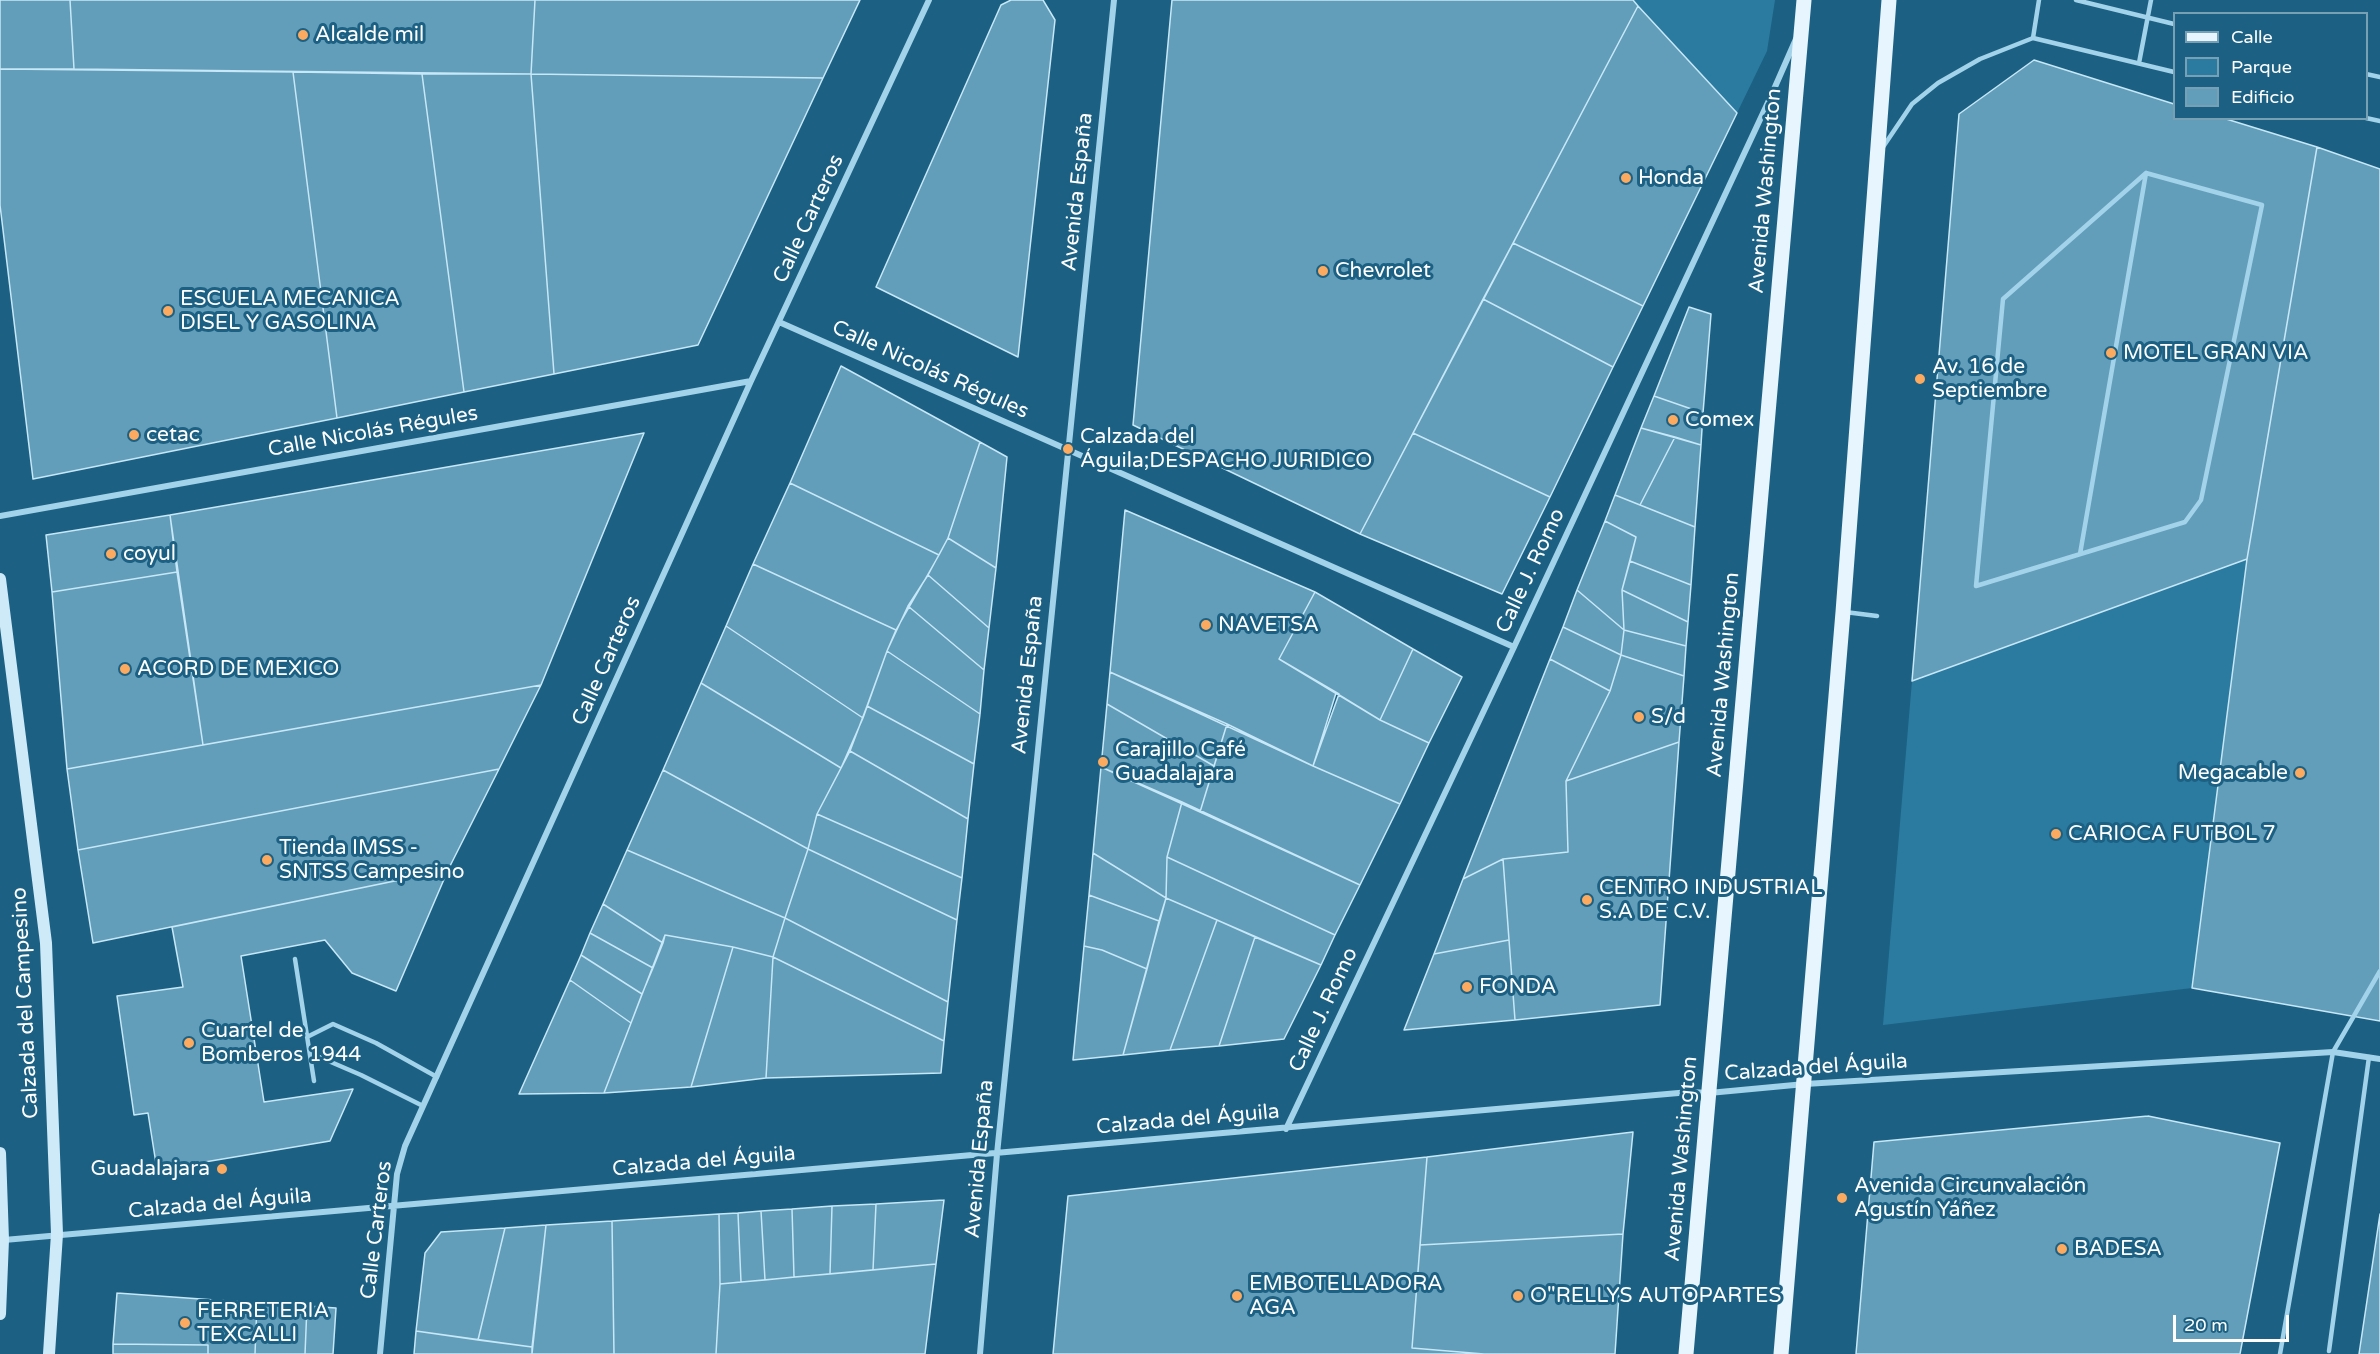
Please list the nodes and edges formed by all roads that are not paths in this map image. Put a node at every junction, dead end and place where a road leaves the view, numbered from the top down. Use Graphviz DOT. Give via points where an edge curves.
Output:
graph roads {
  1 [pos="929,0"];
  2 [pos="1114,0"];
  3 [pos="1804,0"];
  4 [pos="1888,0"];
  5 [pos="2039,0"];
  6 [pos="2076,0"];
  7 [pos="2151,0"];
  8 [pos="2147,17"];
  9 [pos="1802,24"];
  10 [pos="2173,24"];
  11 [pos="2033,38"];
  12 [pos="2139,63"];
  13 [pos="2173,72"];
  14 [pos="1878,154"];
  15 [pos="2146,173"];
  16 [pos="779,322"];
  17 [pos="751,381"];
  18 [pos="1068,449"];
  19 [pos="0,516"];
  20 [pos="2080,554"];
  21 [pos="0,579"];
  22 [pos="1843,612"];
  23 [pos="1877,616"];
  24 [pos="1514,647"];
  25 [pos="296,959"];
  26 [pos="2380,970"];
  27 [pos="307,1037"];
  28 [pos="2333,1052"];
  29 [pos="309,1053"];
  30 [pos="2369,1058"];
  31 [pos="2380,1059"];
  32 [pos="437,1077"];
  33 [pos="314,1082"];
  34 [pos="1805,1083"];
  35 [pos="1709,1093"];
  36 [pos="423,1106"];
  37 [pos="1286,1128"];
  38 [pos="0,1153"];
  39 [pos="997,1154"];
  40 [pos="394,1205"];
  41 [pos="57,1234"];
  42 [pos="1,1240"];
  43 [pos="0,1314"];
  44 [pos="2329,1351"];
  45 [pos="49,1354"];
  46 [pos="380,1354"];
  47 [pos="980,1354"];
  48 [pos="1686,1354"];
  49 [pos="1781,1354"];
  50 [pos="2280,1354"];
  1 -- 16 [label="street, Calle Carteros"];
  2 -- 18 [label="street, Avenida España"];
  3 -- 9 [label="main road, Avenida Washington"];
  4 -- 14 [label="main road"];
  5 -- 11 [label="lane"];
  6 -- 8 [label="lane"];
  7 -- 8 [label="lane"];
  8 -- 10 [label="lane"];
  8 -- 12 [label="lane"];
  9 -- 24 [label="street, Calle J. Romo"];
  9 -- 35 [label="main road, Avenida Washington"];
  11 -- 12 [label="lane"];
  11 -- 14 [label="lane" via="1980,59 1938,83 1912,104"];
  12 -- 13 [label="lane"];
  14 -- 22 [label="main road"];
  15 -- 20 [label="lane"];
  15 -- 20 [label="lane" via="2262,205 2201,500 2186,522"];
  15 -- 20 [label="lane" via="2003,299 1976,586"];
  16 -- 17 [label="street, Calle Carteros"];
  16 -- 18 [label="street, Calle Nicolás Régules"];
  17 -- 19 [label="street, Calle Nicolás Régules"];
  17 -- 32 [label="street, Calle Carteros"];
  18 -- 24 [label="street, Calle Nicolás Régules"];
  18 -- 39 [label="street, Avenida España"];
  21 -- 41 [label="street, Calzada del Campesino" via="46,944"];
  22 -- 23 [label="lane"];
  22 -- 34 [label="main road"];
  24 -- 37 [label="street, Calle J. Romo"];
  25 -- 27 [label="lane"];
  26 -- 28 [label="lane"];
  27 -- 29 [label="lane"];
  27 -- 32 [label="lane" via="333,1024"];
  28 -- 30 [label="street, Calzada del Águila"];
  28 -- 34 [label="street, Calzada del Águila"];
  28 -- 50 [label="lane"];
  29 -- 33 [label="lane"];
  29 -- 36 [label="lane"];
  30 -- 31 [label="street, Calzada del Águila"];
  30 -- 44 [label="lane"];
  32 -- 36 [label="street, Calle Carteros"];
  34 -- 35 [label="street, Calzada del Águila"];
  34 -- 49 [label="main road"];
  35 -- 37 [label="street, Calzada del Águila"];
  35 -- 48 [label="main road, Avenida Washington"];
  36 -- 40 [label="street, Calle Carteros" via="405,1146"];
  37 -- 39 [label="street, Calzada del Águila"];
  38 -- 42 [label="street"];
  39 -- 40 [label="street, Calzada del Águila"];
  39 -- 47 [label="street, Avenida España"];
  40 -- 41 [label="street, Calzada del Águila"];
  40 -- 46 [label="street, Calle Carteros"];
  41 -- 42 [label="street, Calzada del Águila"];
  41 -- 45 [label="street, Calzada del Campesino"];
  42 -- 43 [label="street"];
}
